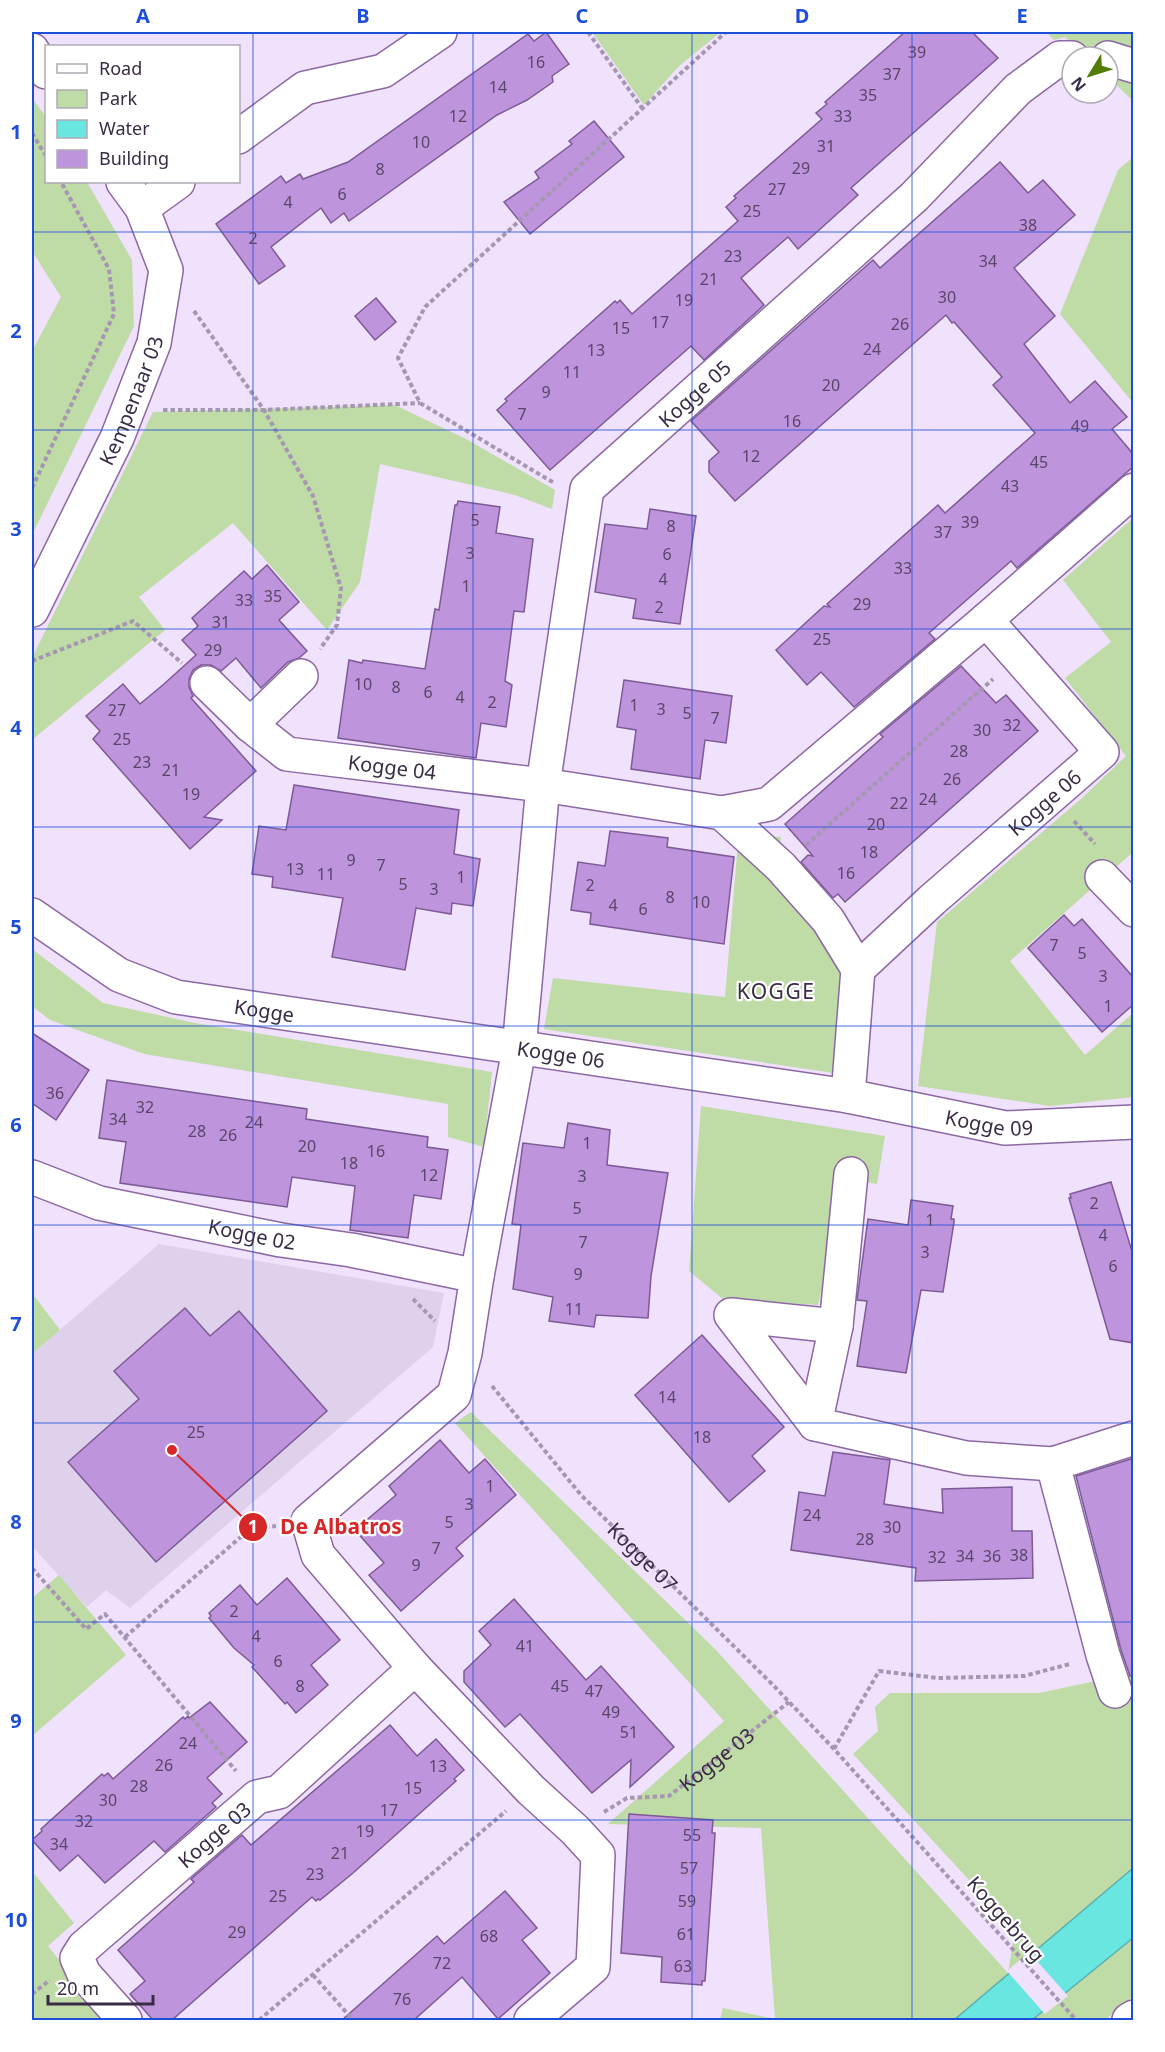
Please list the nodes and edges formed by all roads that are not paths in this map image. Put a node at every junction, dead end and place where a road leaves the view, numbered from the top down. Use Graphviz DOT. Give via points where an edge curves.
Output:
graph roads {
  1 [pos="440,32"];
  2 [pos="32,50"];
  3 [pos="1060,58"];
  4 [pos="45,70"];
  5 [pos="240,136"];
  6 [pos="124,183"];
  7 [pos="177,183"];
  8 [pos="142,208"];
  9 [pos="1134,490"];
  10 [pos="32,610"];
  11 [pos="986,620"];
  12 [pos="301,676"];
  13 [pos="207,683"];
  14 [pos="250,725"];
  15 [pos="543,785"];
  16 [pos="722,813"];
  17 [pos="1102,877"];
  18 [pos="1134,910"];
  19 [pos="32,915"];
  20 [pos="858,969"];
  21 [pos="519,1049"];
  22 [pos="849,1096"];
  23 [pos="1134,1122"];
  24 [pos="851,1174"];
  25 [pos="32,1177"];
  26 [pos="477,1276"];
  27 [pos="836,1326"];
  28 [pos="815,1424"];
  29 [pos="1134,1438"];
  30 [pos="1053,1464"];
  31 [pos="415,1668"];
  32 [pos="1115,1691"];
  33 [pos="1134,2017"];
  34 [pos="125,2020"];
  35 [pos="531,2020"];
  36 [pos="1129,2020"];
  1 -- 5 [label="street" via="383,71 305,88"];
  2 -- 4 [label="street"];
  3 -- 15 [label="street, Kogge 05" via="1018,89 914,197 587,489"];
  6 -- 8 [label="street"];
  7 -- 8 [label="street"];
  8 -- 10 [label="street, Kempenaar 03" via="166,270 154,343 117,438"];
  9 -- 11 [label="street"];
  11 -- 16 [label="street" via="769,804"];
  11 -- 20 [label="street, Kogge 06" via="1102,752"];
  12 -- 14 [label="street"];
  13 -- 14 [label="street, Kogge 04"];
  14 -- 15 [label="street, Kogge 04" via="287,754"];
  15 -- 16 [label="street"];
  15 -- 21 [label="street, Kogge 06"];
  16 -- 20 [label="street" via="781,867 828,920"];
  17 -- 18 [label="street"];
  19 -- 21 [label="street, Kogge" via="119,975 176,997"];
  20 -- 22 [label="street"];
  21 -- 22 [label="street, Kogge 06"];
  21 -- 26 [label="street"];
  22 -- 23 [label="street, Kogge 09" via="1005,1128"];
  24 -- 27 [label="street"];
  25 -- 26 [label="street, Kogge 02" via="99,1203"];
  26 -- 31 [label="street" via="454,1395 308,1521 318,1555"];
  27 -- 28 [label="street"];
  27 -- 28 [label="street" via="731,1316"];
  28 -- 30 [label="street" via="966,1458"];
  29 -- 30 [label="street"];
  30 -- 32 [label="street"];
  31 -- 34 [label="street, Kogge 03" via="279,1792 257,1797 84,1947 77,1958 84,1974"];
  31 -- 35 [label="street" via="598,1855 593,1967"];
  33 -- 36 [label="street"];
}
